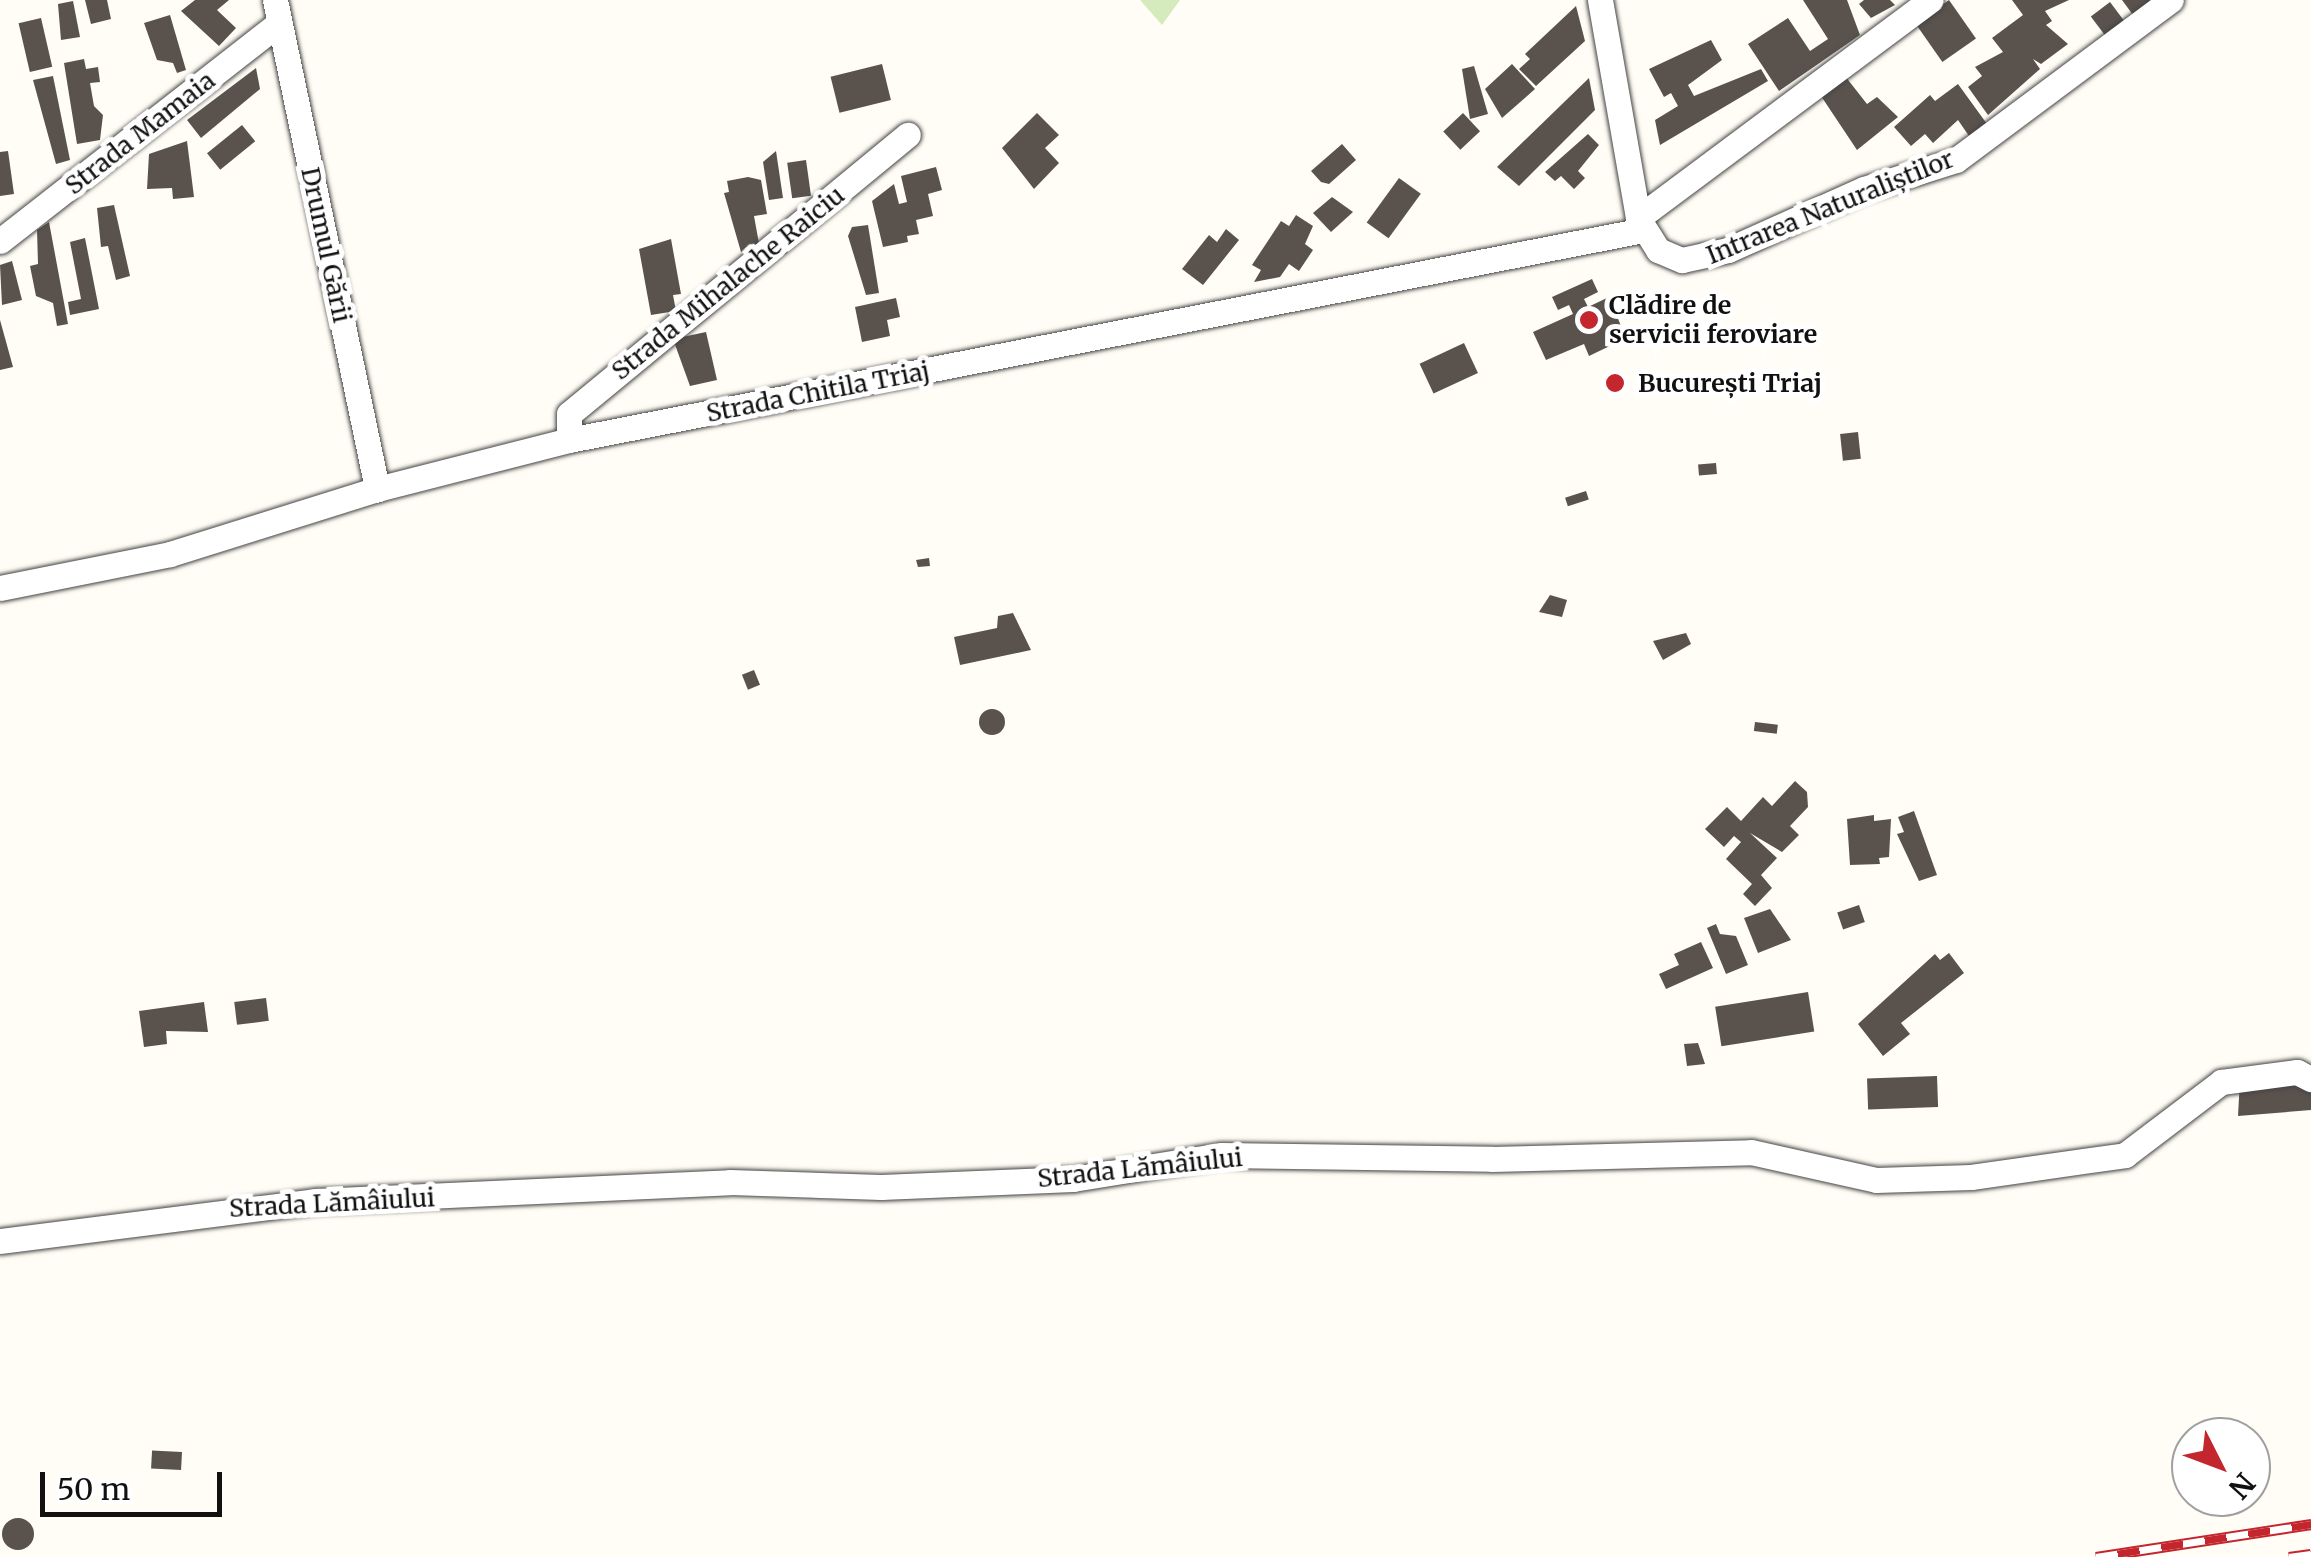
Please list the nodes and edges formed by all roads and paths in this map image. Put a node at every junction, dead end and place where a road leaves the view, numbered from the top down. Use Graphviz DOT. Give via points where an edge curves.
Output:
graph roads {
  1 [pos="1930,0"];
  2 [pos="2172,0"];
  3 [pos="1608,4"];
  4 [pos="277,11"];
  5 [pos="908,135"];
  6 [pos="1641,224"];
  7 [pos="0,242"];
  8 [pos="569,440"];
  9 [pos="378,490"];
  10 [pos="0,588"];
  11 [pos="2311,1079"];
  12 [pos="0,1241"];
  1 -- 6 [label="street"];
  2 -- 6 [label="street, Intrarea Naturaliștilor" via="1956,160 1864,189 1699,260 1668,256"];
  3 -- 6 [label="street"];
  4 -- 7 [label="street, Strada Mamaia"];
  4 -- 9 [label="street, Drumul Gării"];
  5 -- 8 [label="street, Strada Mihalache Raiciu" via="569,414"];
  6 -- 8 [label="street, Strada Chitila Triaj"];
  8 -- 9 [label="street, Strada Chitila Triaj"];
  9 -- 10 [label="street, Strada Chitila Triaj" via="170,554"];
  11 -- 12 [label="street, Strada Lămâiului" via="2297,1072 2221,1082 2125,1156 1971,1177 1876,1180 1752,1152 1492,1159 1221,1156 1054,1180 880,1187 712,1182 316,1201"];
}
